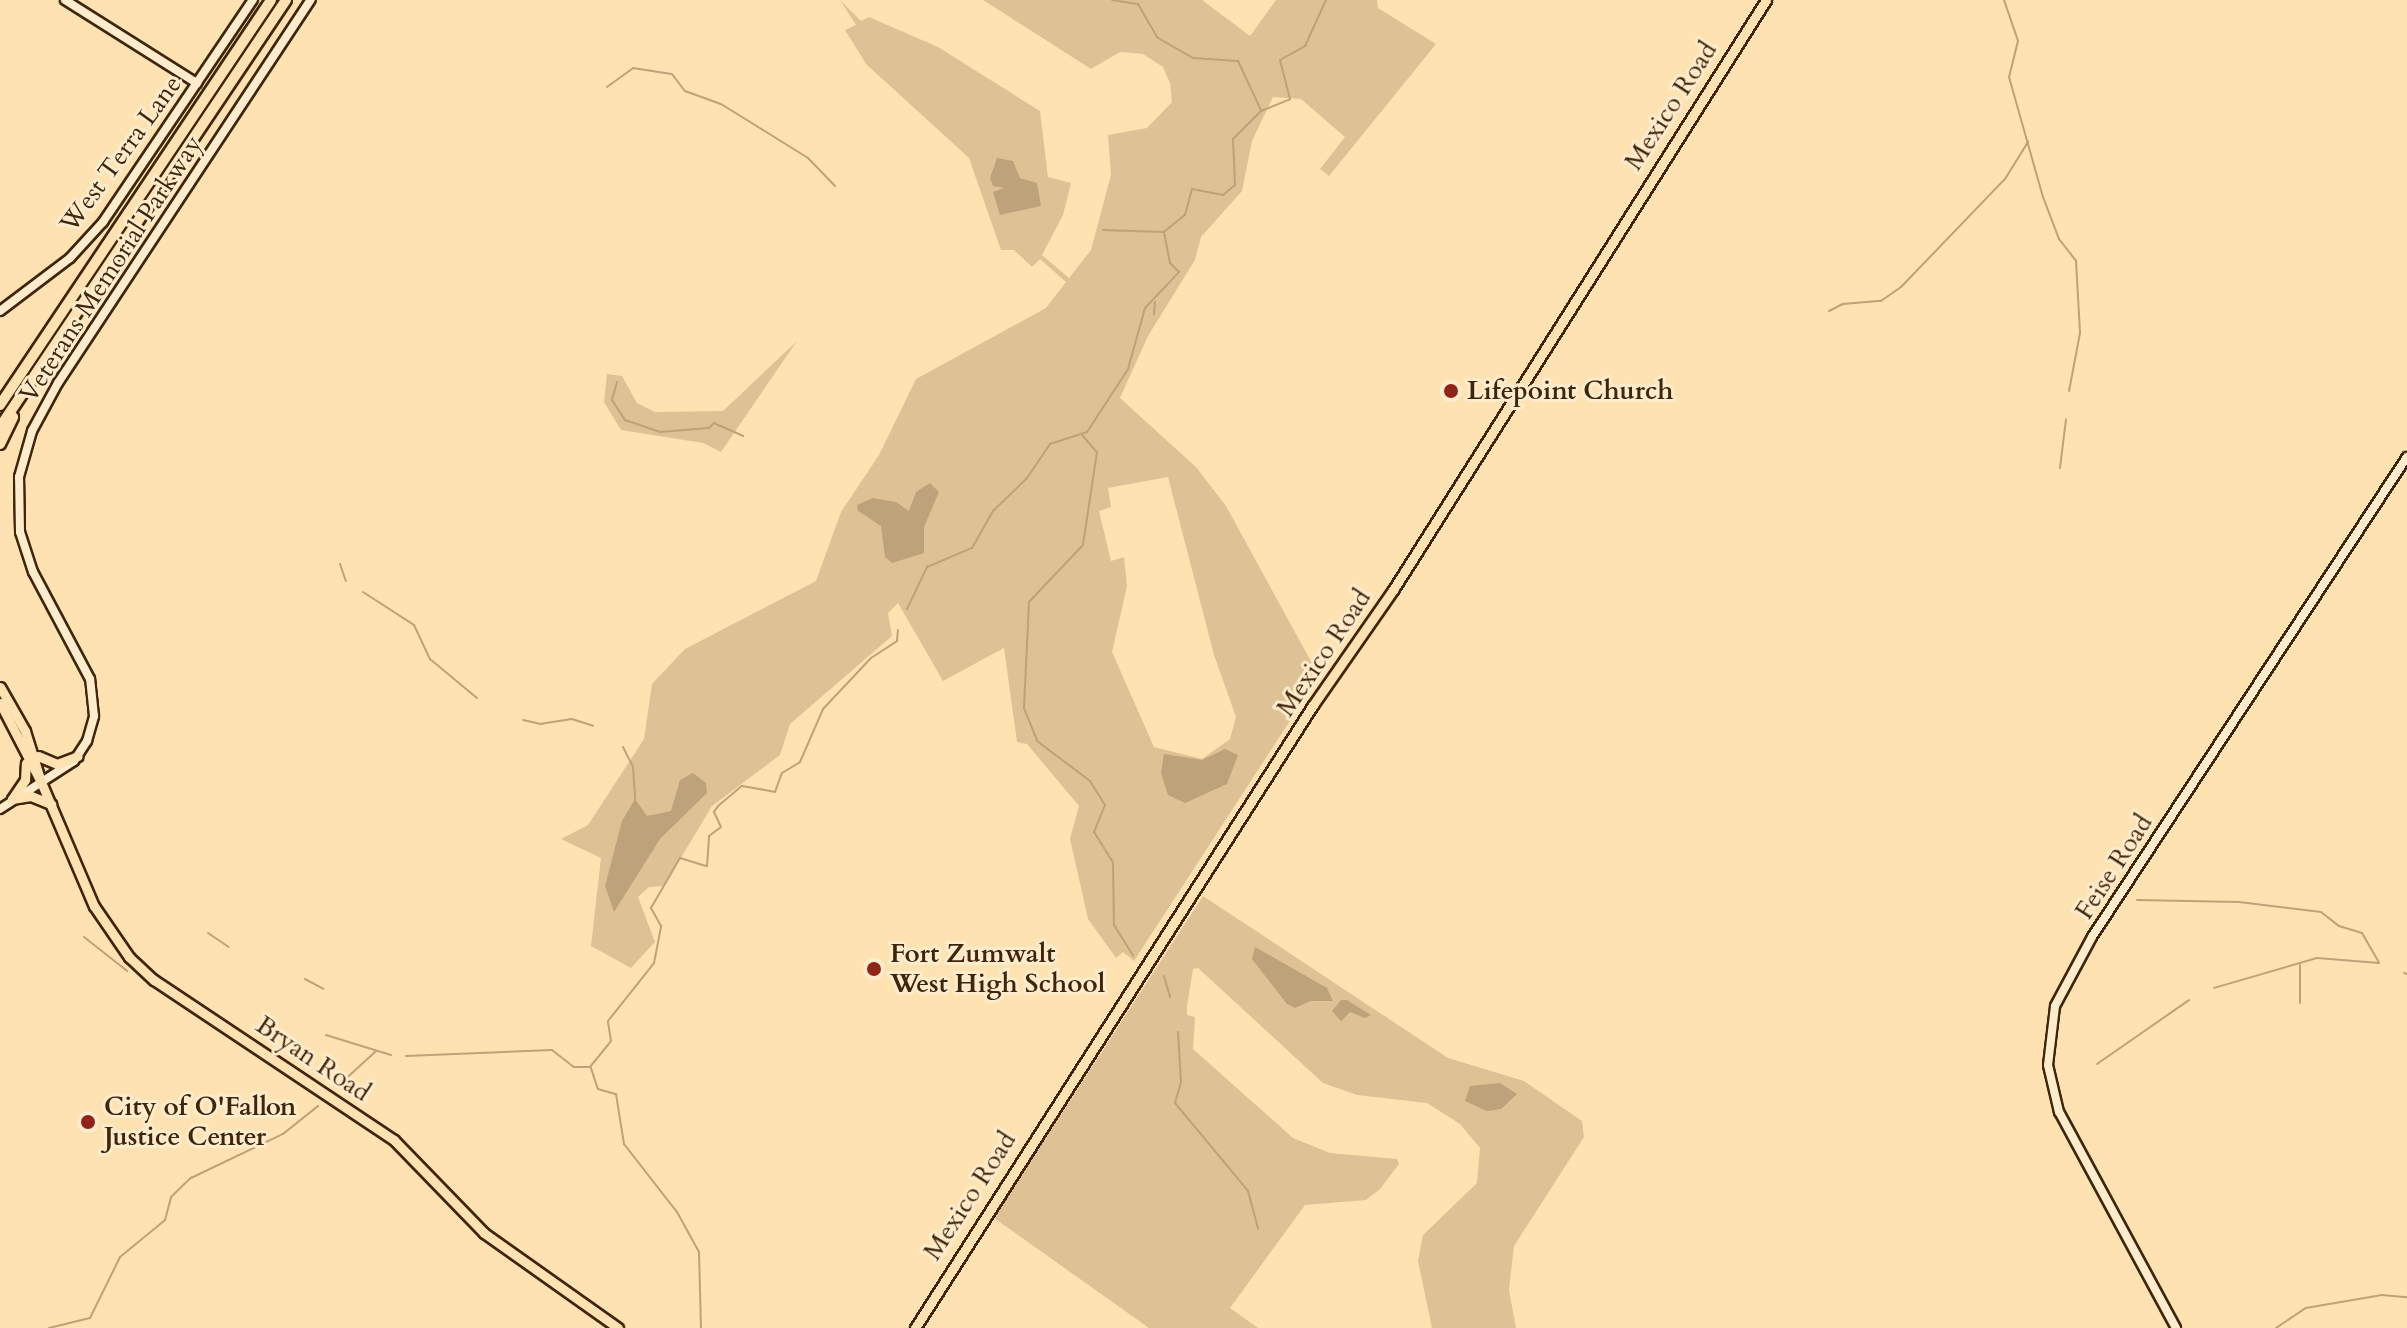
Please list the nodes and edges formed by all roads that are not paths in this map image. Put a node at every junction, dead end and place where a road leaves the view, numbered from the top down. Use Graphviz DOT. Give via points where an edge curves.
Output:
graph roads {
  1 [pos="65,0"];
  2 [pos="253,0"];
  3 [pos="271,0"];
  4 [pos="286,0"];
  5 [pos="311,0"];
  6 [pos="1766,0"];
  7 [pos="197,83"];
  8 [pos="0,311"];
  9 [pos="19,377"];
  10 [pos="26,388"];
  11 [pos="0,399"];
  12 [pos="0,405"];
  13 [pos="0,427"];
  14 [pos="0,444"];
  15 [pos="2407,457"];
  16 [pos="0,687"];
  17 [pos="0,703"];
  18 [pos="30,754"];
  19 [pos="78,756"];
  20 [pos="41,782"];
  21 [pos="12,799"];
  22 [pos="51,804"];
  23 [pos="0,809"];
  24 [pos="618,1328"];
  25 [pos="915,1328"];
  26 [pos="2176,1328"];
  1 -- 7 [label="street"];
  2 -- 7 [label="street, West Terra Lane"];
  3 -- 9 [label="highway"];
  4 -- 10 [label="highway"];
  5 -- 19 [label="street, Veterans Memorial Parkway" via="58,383 23,457 17,502 24,548 92,687 93,725"];
  6 -- 25 [label="main road, Mexico Road" via="1381,609 1313,705"];
  7 -- 8 [label="street, West Terra Lane" via="95,231 70,258"];
  9 -- 11 [label="highway"];
  9 -- 12 [label="highway"];
  10 -- 13 [label="highway"];
  10 -- 14 [label="highway"];
  15 -- 26 [label="street, Feise Road" via="2092,937 2055,1006 2048,1065 2059,1112"];
  16 -- 18 [label="main road, Bryan Road"];
  17 -- 18 [label="main road, Bryan Road"];
  18 -- 19 [label="main road" via="57,764"];
  18 -- 20 [label="main road, Bryan Road"];
  18 -- 21 [label="main road" via="27,775"];
  19 -- 20 [label="street"];
  20 -- 21 [label="street"];
  20 -- 22 [label="main road, Bryan Road"];
  21 -- 22 [label="main road" via="31,796"];
  21 -- 23 [label="street"];
  22 -- 24 [label="main road, Bryan Road" via="99,916 142,969 394,1140 484,1233"];
}
